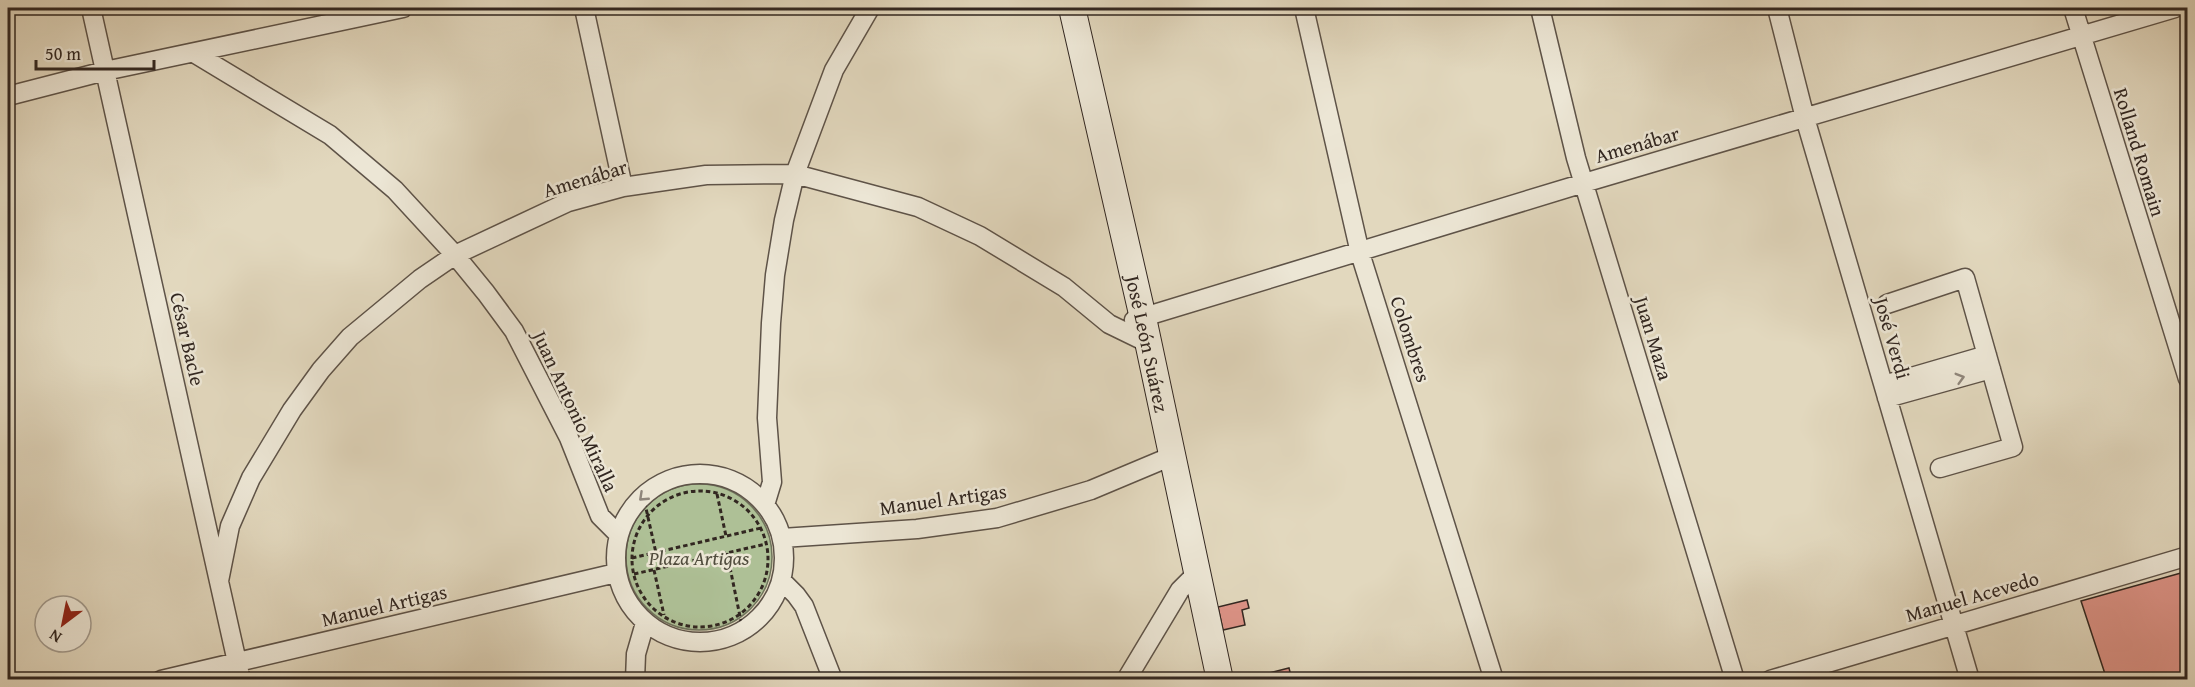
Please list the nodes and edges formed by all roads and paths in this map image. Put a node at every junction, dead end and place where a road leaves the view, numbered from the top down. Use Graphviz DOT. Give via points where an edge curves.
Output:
graph roads {
  1 [pos="91,8"];
  2 [pos="403,8"];
  3 [pos="584,8"];
  4 [pos="870,8"];
  5 [pos="1072,8"];
  6 [pos="1304,8"];
  7 [pos="1540,8"];
  8 [pos="1777,8"];
  9 [pos="2073,8"];
  10 [pos="2175,8"];
  11 [pos="2080,34"];
  12 [pos="194,53"];
  13 [pos="105,71"];
  14 [pos="8,96"];
  15 [pos="1805,118"];
  16 [pos="795,174"];
  17 [pos="1584,183"];
  18 [pos="623,187"];
  19 [pos="1360,253"];
  20 [pos="455,255"];
  21 [pos="1887,304"];
  22 [pos="1112,326"];
  23 [pos="1146,330"];
  24 [pos="1989,362"];
  25 [pos="2187,379"];
  26 [pos="1886,392"];
  27 [pos="1172,456"];
  28 [pos="1940,468"];
  29 [pos="717,493"];
  30 [pos="643,495"];
  31 [pos="765,505"];
  32 [pos="648,515"];
  33 [pos="761,528"];
  34 [pos="618,534"];
  35 [pos="726,536"];
  36 [pos="774,541"];
  37 [pos="656,552"];
  38 [pos="727,553"];
  39 [pos="2187,556"];
  40 [pos="632,558"];
  41 [pos="654,570"];
  42 [pos="1197,573"];
  43 [pos="625,574"];
  44 [pos="219,581"];
  45 [pos="782,581"];
  46 [pos="664,616"];
  47 [pos="645,623"];
  48 [pos="741,623"];
  49 [pos="1954,624"];
  50 [pos="239,671"];
  51 [pos="161,680"];
  52 [pos="635,680"];
  53 [pos="833,680"];
  54 [pos="1126,680"];
  55 [pos="1220,680"];
  56 [pos="1494,680"];
  57 [pos="1735,680"];
  58 [pos="1770,680"];
  59 [pos="1970,680"];
  1 -- 13 [label="street, César Bacle"];
  2 -- 12 [label="street"];
  3 -- 18 [label="street"];
  4 -- 16 [label="street" via="834,70"];
  5 -- 23 [label="street, José León Suárez"];
  6 -- 19 [label="street, Colombres"];
  7 -- 17 [label="street, Juan Maza"];
  8 -- 15 [label="street, José Verdi"];
  9 -- 11 [label="street, Rolland Romain"];
  10 -- 11 [label="street, Amenábar"];
  11 -- 15 [label="street, Amenábar"];
  11 -- 25 [label="street, Rolland Romain"];
  12 -- 13 [label="street"];
  12 -- 20 [label="street, Juan Antonio Miralla" via="330,135 395,190"];
  13 -- 14 [label="street"];
  13 -- 44 [label="street, César Bacle"];
  15 -- 17 [label="street, Amenábar"];
  15 -- 26 [label="street, José Verdi"];
  16 -- 18 [label="street, Amenábar" via="706,175"];
  16 -- 22 [label="street, Amenábar" via="918,207 980,236 1064,287"];
  16 -- 31 [label="street" via="775,275 767,418 772,482"];
  17 -- 19 [label="street, Amenábar"];
  17 -- 57 [label="street, Juan Maza"];
  18 -- 20 [label="street, Amenábar" via="568,202"];
  19 -- 23 [label="street, Amenábar"];
  19 -- 56 [label="street, Colombres"];
  20 -- 34 [label="street, Juan Antonio Miralla" via="514,331 569,438 600,516"];
  20 -- 44 [label="street, Amenábar" via="350,336 292,410 251,478 230,526"];
  21 -- 24 [label="street" via="1965,278"];
  22 -- 23 [label="street, Amenábar"];
  22 -- 23 [label="street, Amenábar"];
  23 -- 27 [label="street, José León Suárez"];
  24 -- 26 [label="street"];
  24 -- 28 [label="street" via="2013,447"];
  26 -- 49 [label="street, José Verdi"];
  27 -- 36 [label="street, Manuel Artigas" via="1091,490 998,518"];
  27 -- 42 [label="street, José León Suárez"];
  29 -- 32 [label="path" via="684,492 663,501"];
  29 -- 33 [label="path" via="749,511"];
  29 -- 35 [label="path"];
  30 -- 31 [label="street" via="662,482 683,475 706,474 729,478 749,489"];
  30 -- 32 [label="path"];
  30 -- 34 [label="street"];
  31 -- 36 [label="street" via="776,520"];
  32 -- 37 [label="path"];
  32 -- 40 [label="path" via="635,538"];
  33 -- 35 [label="path"];
  33 -- 36 [label="path"];
  34 -- 43 [label="street" via="615,554"];
  35 -- 37 [label="path"];
  36 -- 38 [label="path"];
  36 -- 45 [label="street" via="784,560"];
  36 -- 48 [label="path" via="759,593"];
  37 -- 40 [label="path"];
  38 -- 41 [label="path"];
  38 -- 48 [label="path"];
  39 -- 49 [label="street, Manuel Acevedo"];
  40 -- 43 [label="path"];
  41 -- 43 [label="path"];
  41 -- 46 [label="path"];
  42 -- 54 [label="street" via="1180,590"];
  42 -- 55 [label="street, José León Suárez"];
  43 -- 46 [label="path"];
  43 -- 47 [label="street" via="626,600"];
  43 -- 50 [label="street, Manuel Artigas"];
  44 -- 50 [label="street, César Bacle"];
  45 -- 48 [label="street" via="760,618"];
  45 -- 53 [label="street" via="804,606"];
  46 -- 48 [label="path" via="684,625"];
  47 -- 48 [label="street" via="667,636 692,643 718,641"];
  47 -- 52 [label="street" via="636,654"];
  49 -- 58 [label="street, Manuel Acevedo"];
  49 -- 59 [label="street, José Verdi"];
  50 -- 51 [label="street, Manuel Artigas"];
}
